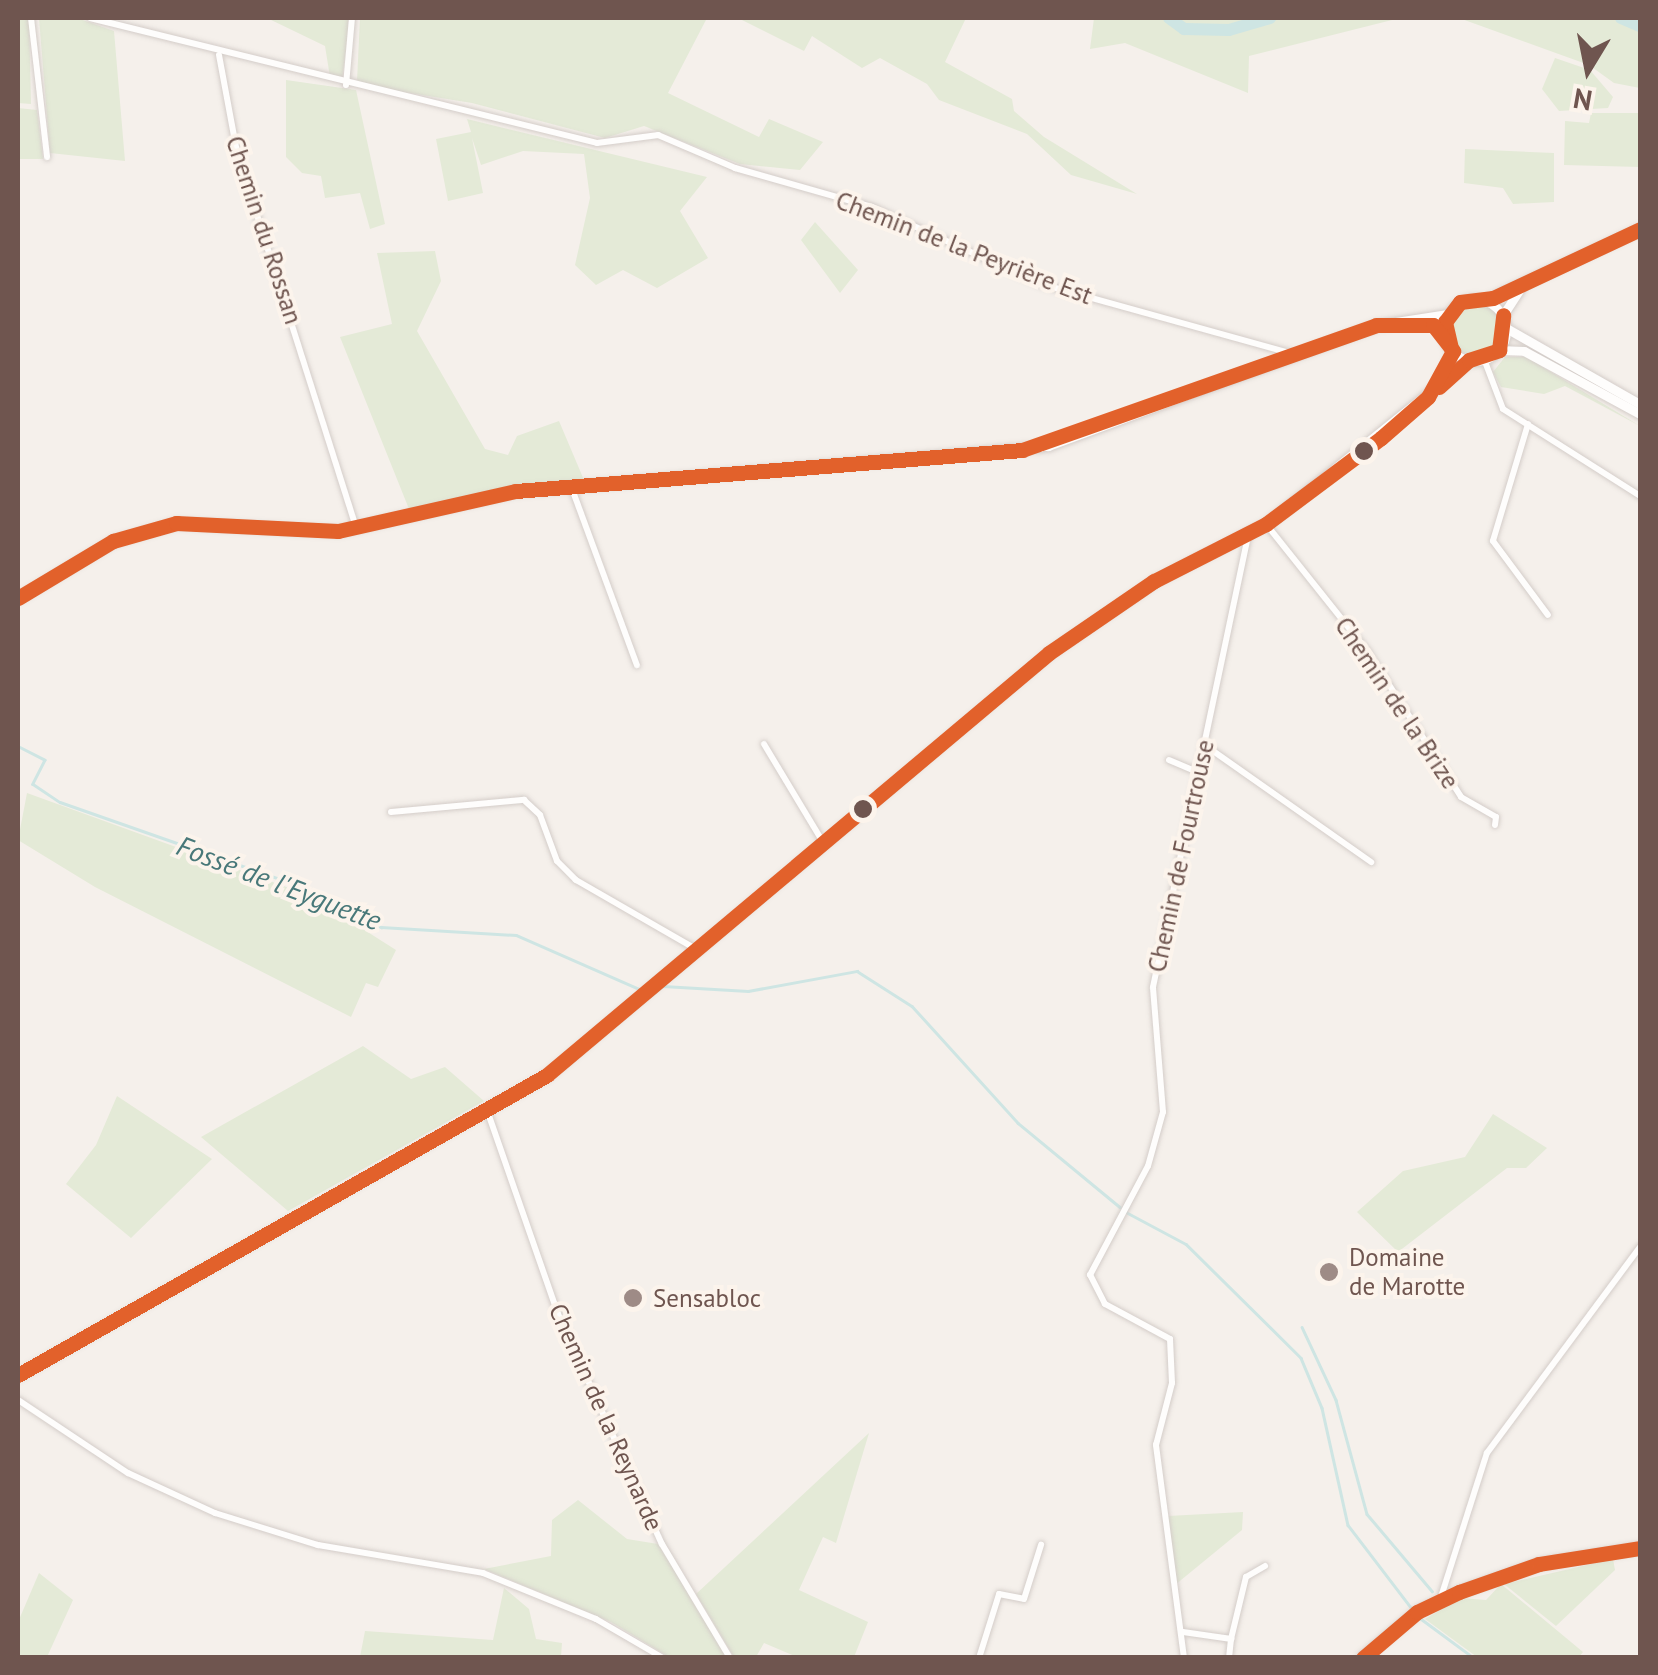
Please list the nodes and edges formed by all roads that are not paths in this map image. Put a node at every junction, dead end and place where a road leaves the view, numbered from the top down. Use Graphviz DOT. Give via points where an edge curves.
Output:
graph roads {
  1 [pos="31,18"];
  2 [pos="90,18"];
  3 [pos="352,18"];
  4 [pos="219,55"];
  5 [pos="346,85"];
  6 [pos="47,157"];
  7 [pos="1640,230"];
  8 [pos="1532,279"];
  9 [pos="1486,300"];
  10 [pos="1448,314"];
  11 [pos="1503,315"];
  12 [pos="1403,319"];
  13 [pos="1506,328"];
  14 [pos="1444,331"];
  15 [pos="1499,350"];
  16 [pos="1452,351"];
  17 [pos="1294,354"];
  18 [pos="1469,360"];
  19 [pos="1484,360"];
  20 [pos="1428,397"];
  21 [pos="1640,404"];
  22 [pos="1640,414"];
  23 [pos="1528,424"];
  24 [pos="570,486"];
  25 [pos="1640,496"];
  26 [pos="1266,524"];
  27 [pos="356,528"];
  28 [pos="1248,534"];
  29 [pos="18,598"];
  30 [pos="1548,615"];
  31 [pos="638,665"];
  32 [pos="764,744"];
  33 [pos="1206,746"];
  34 [pos="1170,760"];
  35 [pos="1200,773"];
  36 [pos="392,812"];
  37 [pos="1495,825"];
  38 [pos="823,842"];
  39 [pos="1370,862"];
  40 [pos="698,949"];
  41 [pos="486,1108"];
  42 [pos="1640,1247"];
  43 [pos="18,1375"];
  44 [pos="18,1400"];
  45 [pos="1041,1545"];
  46 [pos="1640,1548"];
  47 [pos="1265,1566"];
  48 [pos="1440,1600"];
  49 [pos="1183,1632"];
  50 [pos="1232,1639"];
  51 [pos="663,1658"];
  52 [pos="730,1658"];
  53 [pos="980,1658"];
  54 [pos="1184,1658"];
  55 [pos="1228,1658"];
  56 [pos="1362,1658"];
  1 -- 6 [label="street"];
  2 -- 4 [label="street"];
  3 -- 5 [label="street"];
  4 -- 5 [label="street"];
  4 -- 27 [label="street, Chemin du Rossan" via="237,152"];
  5 -- 17 [label="street, Chemin de la Peyrière Est" via="596,142 658,134 735,168 872,207 1026,278"];
  7 -- 8 [label="main road"];
  8 -- 9 [label="main road"];
  8 -- 11 [label="main road"];
  9 -- 10 [label="main road" via="1468,300"];
  9 -- 11 [label="main road"];
  10 -- 12 [label="main road"];
  10 -- 14 [label="main road"];
  11 -- 13 [label="main road"];
  12 -- 14 [label="main road"];
  12 -- 17 [label="main road"];
  13 -- 15 [label="main road"];
  13 -- 21 [label="main road"];
  14 -- 16 [label="main road"];
  15 -- 19 [label="main road"];
  15 -- 22 [label="main road" via="1524,351"];
  16 -- 18 [label="main road"];
  16 -- 20 [label="main road"];
  17 -- 24 [label="main road" via="1048,446"];
  18 -- 19 [label="main road"];
  18 -- 20 [label="main road"];
  19 -- 23 [label="street" via="1495,401"];
  20 -- 26 [label="main road"];
  23 -- 25 [label="street"];
  23 -- 30 [label="street" via="1493,541"];
  24 -- 27 [label="main road" via="476,497"];
  24 -- 31 [label="street"];
  26 -- 28 [label="main road"];
  26 -- 37 [label="street, Chemin de la Brize" via="1368,652 1462,797 1496,818"];
  27 -- 29 [label="main road" via="164,526 100,548"];
  28 -- 33 [label="street, Chemin de Fourtrouse"];
  28 -- 38 [label="main road" via="1154,581 1072,636"];
  32 -- 38 [label="street"];
  33 -- 35 [label="street, Chemin de Fourtrouse"];
  33 -- 39 [label="street"];
  34 -- 35 [label="street"];
  35 -- 49 [label="street, Chemin de Fourtrouse" via="1153,987 1163,1112 1148,1166 1090,1275 1105,1304 1170,1339 1172,1383 1156,1445"];
  36 -- 40 [label="street" via="524,800 540,815 557,861 576,880"];
  38 -- 40 [label="main road"];
  40 -- 41 [label="main road" via="547,1075"];
  41 -- 43 [label="main road"];
  41 -- 52 [label="street, Chemin de la Reynarde" via="558,1314 662,1544"];
  42 -- 48 [label="street" via="1487,1453"];
  44 -- 51 [label="street" via="138,1479 215,1513 314,1544 483,1573 596,1619"];
  45 -- 53 [label="street" via="1024,1599 999,1594"];
  46 -- 48 [label="main road" via="1539,1564"];
  47 -- 50 [label="street" via="1246,1577"];
  48 -- 56 [label="main road"];
  49 -- 50 [label="street"];
  49 -- 54 [label="street, Chemin de Fourtrouse"];
  50 -- 55 [label="street"];
}
